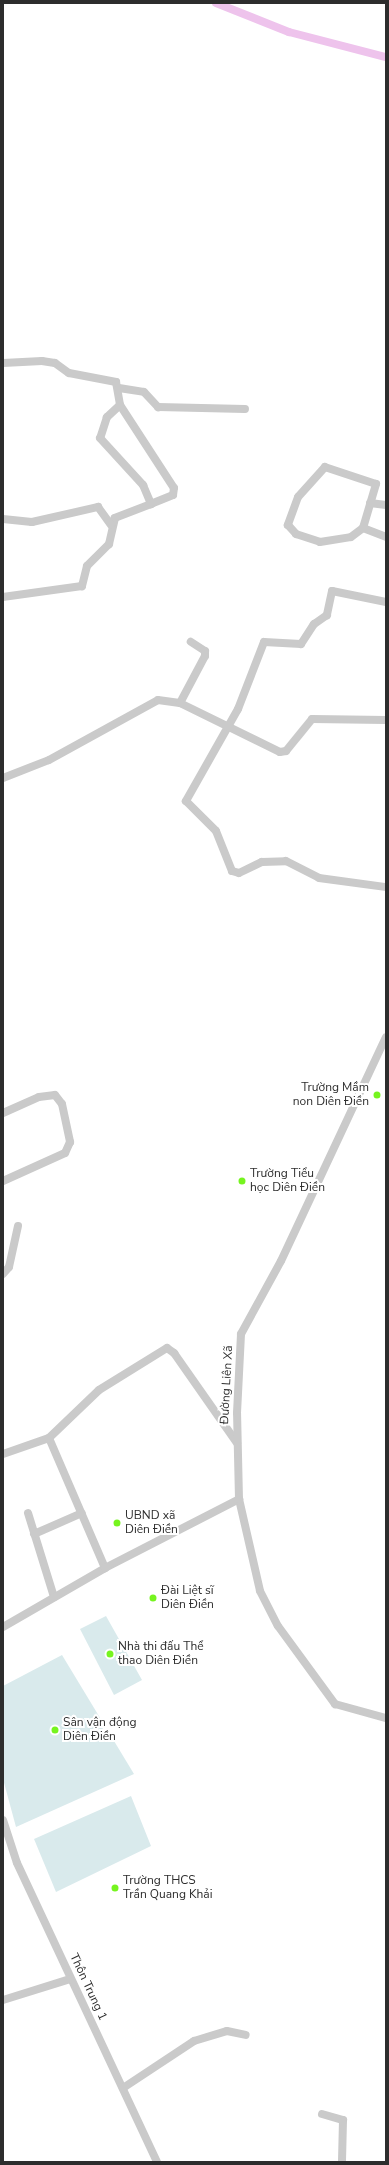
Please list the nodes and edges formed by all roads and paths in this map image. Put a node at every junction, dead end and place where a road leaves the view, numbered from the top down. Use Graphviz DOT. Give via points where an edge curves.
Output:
graph roads {
  1 [pos="3,363"];
  2 [pos="119,388"];
  3 [pos="120,405"];
  4 [pos="245,409"];
  5 [pos="370,503"];
  6 [pos="151,504"];
  7 [pos="386,505"];
  8 [pos="3,519"];
  9 [pos="111,524"];
  10 [pos="363,528"];
  11 [pos="386,537"];
  12 [pos="3,597"];
  13 [pos="386,602"];
  14 [pos="191,642"];
  15 [pos="180,703"];
  16 [pos="386,720"];
  17 [pos="227,727"];
  18 [pos="3,778"];
  19 [pos="386,887"];
  20 [pos="386,1037"];
  21 [pos="3,1114"];
  22 [pos="3,1181"];
  23 [pos="18,1226"];
  24 [pos="3,1274"];
  25 [pos="48,1438"];
  26 [pos="237,1443"];
  27 [pos="3,1454"];
  28 [pos="239,1499"];
  29 [pos="28,1513"];
  30 [pos="82,1513"];
  31 [pos="34,1534"];
  32 [pos="105,1568"];
  33 [pos="54,1597"];
  34 [pos="3,1627"];
  35 [pos="386,1718"];
  36 [pos="3,1820"];
  37 [pos="70,1979"];
  38 [pos="3,2000"];
  39 [pos="246,2035"];
  40 [pos="123,2088"];
  41 [pos="322,2114"];
  42 [pos="157,2162"];
  43 [pos="342,2162"];
  1 -- 2 [label="street" via="55,363 69,373 110,380"];
  2 -- 3 [label="street"];
  2 -- 4 [label="street" via="144,392 158,407"];
  3 -- 6 [label="street" via="107,417 100,438 143,485"];
  3 -- 6 [label="street" via="173,483 173,495"];
  5 -- 7 [label="street"];
  5 -- 10 [label="street"];
  5 -- 10 [label="street" via="376,484 325,467 298,498 288,525 296,534 331,543 358,534"];
  6 -- 9 [label="street" via="115,518"];
  8 -- 9 [label="street" via="32,522 98,507"];
  9 -- 12 [label="street" via="110,544 87,566 82,586"];
  10 -- 11 [label="street"];
  13 -- 17 [label="street" via="332,591 327,615 314,624 301,644 264,642"];
  14 -- 15 [label="street" via="205,651 205,656"];
  15 -- 17 [label="street"];
  15 -- 18 [label="street" via="158,700 146,704 49,760"];
  16 -- 17 [label="street" via="312,719 286,751 280,752"];
  17 -- 19 [label="street" via="186,801 216,831 232,870 239,873 262,862 286,861 319,878"];
  20 -- 26 [label="street, Đường Liên Xã" via="281,1261 241,1334"];
  21 -- 22 [label="street" via="39,1097 55,1095 62,1104 70,1142 65,1153"];
  23 -- 24 [label="street" via="9,1267"];
  25 -- 26 [label="street" via="99,1390 167,1348 174,1354"];
  25 -- 27 [label="street"];
  25 -- 30 [label="street"];
  26 -- 28 [label="street, Đường Liên Xã"];
  28 -- 32 [label="street"];
  28 -- 35 [label="street, Đường Liên Xã" via="260,1591 278,1626 335,1704"];
  29 -- 31 [label="street"];
  30 -- 31 [label="street"];
  30 -- 32 [label="street"];
  31 -- 33 [label="street"];
  32 -- 33 [label="street"];
  33 -- 34 [label="street"];
  36 -- 37 [label="street, Thôn Trung 1" via="17,1863"];
  37 -- 38 [label="street"];
  37 -- 40 [label="street, Thôn Trung 1"];
  39 -- 40 [label="street" via="227,2032 194,2041"];
  40 -- 42 [label="street, Thôn Trung 1"];
  41 -- 43 [label="street" via="343,2120"];
}
